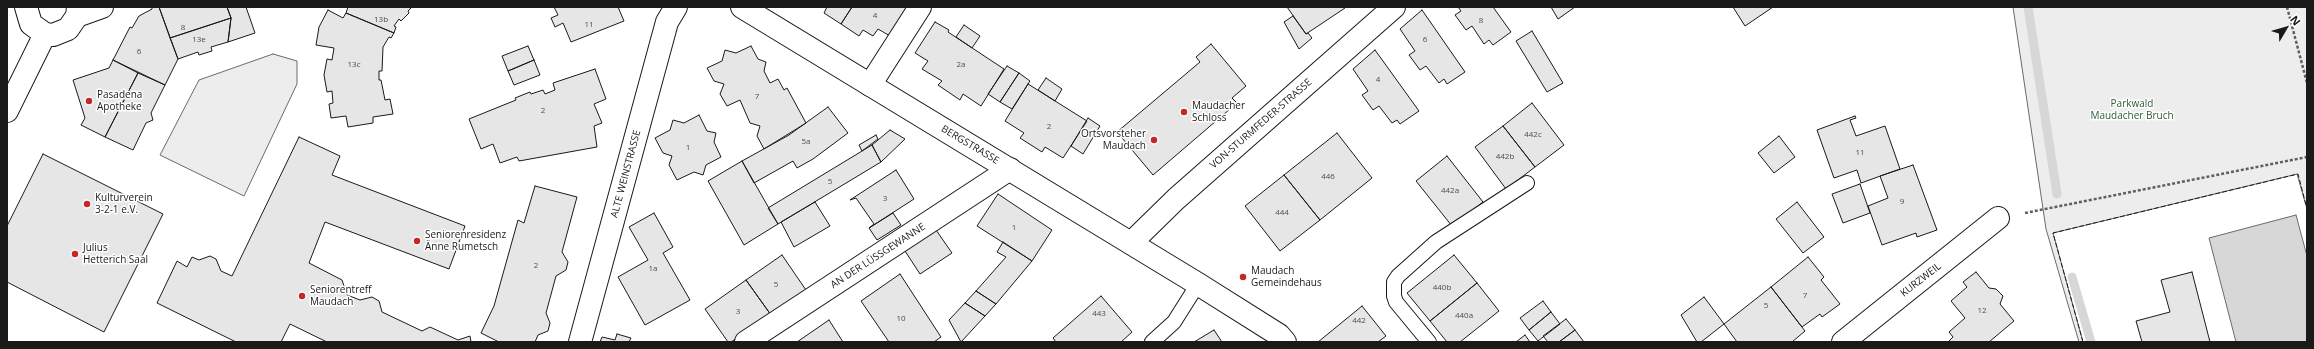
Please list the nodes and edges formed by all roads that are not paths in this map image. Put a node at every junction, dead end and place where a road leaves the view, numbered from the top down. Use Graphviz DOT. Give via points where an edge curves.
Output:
graph roads {
  1 [pos="26,7"];
  2 [pos="102,7"];
  3 [pos="676,7"];
  4 [pos="742,7"];
  5 [pos="920,7"];
  6 [pos="1394,7"];
  7 [pos="78,12"];
  8 [pos="45,34"];
  9 [pos="870,85"];
  10 [pos="7,111"];
  11 [pos="1010,169"];
  12 [pos="1527,183"];
  13 [pos="1998,218"];
  14 [pos="1131,243"];
  15 [pos="1198,284"];
  16 [pos="580,342"];
  17 [pos="746,342"];
  18 [pos="1152,342"];
  19 [pos="1285,342"];
  20 [pos="1429,342"];
  21 [pos="1843,342"];
  1 -- 8 [label="street" via="31,24"];
  2 -- 7 [label="street"];
  3 -- 16 [label="street, ALTE WEINSTRASSE" via="667,22"];
  4 -- 9 [label="street, BERGSTRASSE"];
  5 -- 9 [label="street"];
  6 -- 14 [label="street, VON-STURMFEDER-STRASSE" via="1176,199"];
  7 -- 8 [label="street" via="68,29 53,35"];
  8 -- 10 [label="street"];
  9 -- 11 [label="street, BERGSTRASSE"];
  11 -- 14 [label="street, BERGSTRASSE"];
  11 -- 17 [label="street, AN DER LÜSSGEWANNE"];
  12 -- 20 [label="lane" via="1436,242 1394,282 1396,302"];
  13 -- 21 [label="street, KURZWEIL"];
  14 -- 15 [label="street, BERGSTRASSE"];
  15 -- 18 [label="lane" via="1174,322"];
  15 -- 19 [label="street, BERGSTRASSE" via="1279,335"];
}
